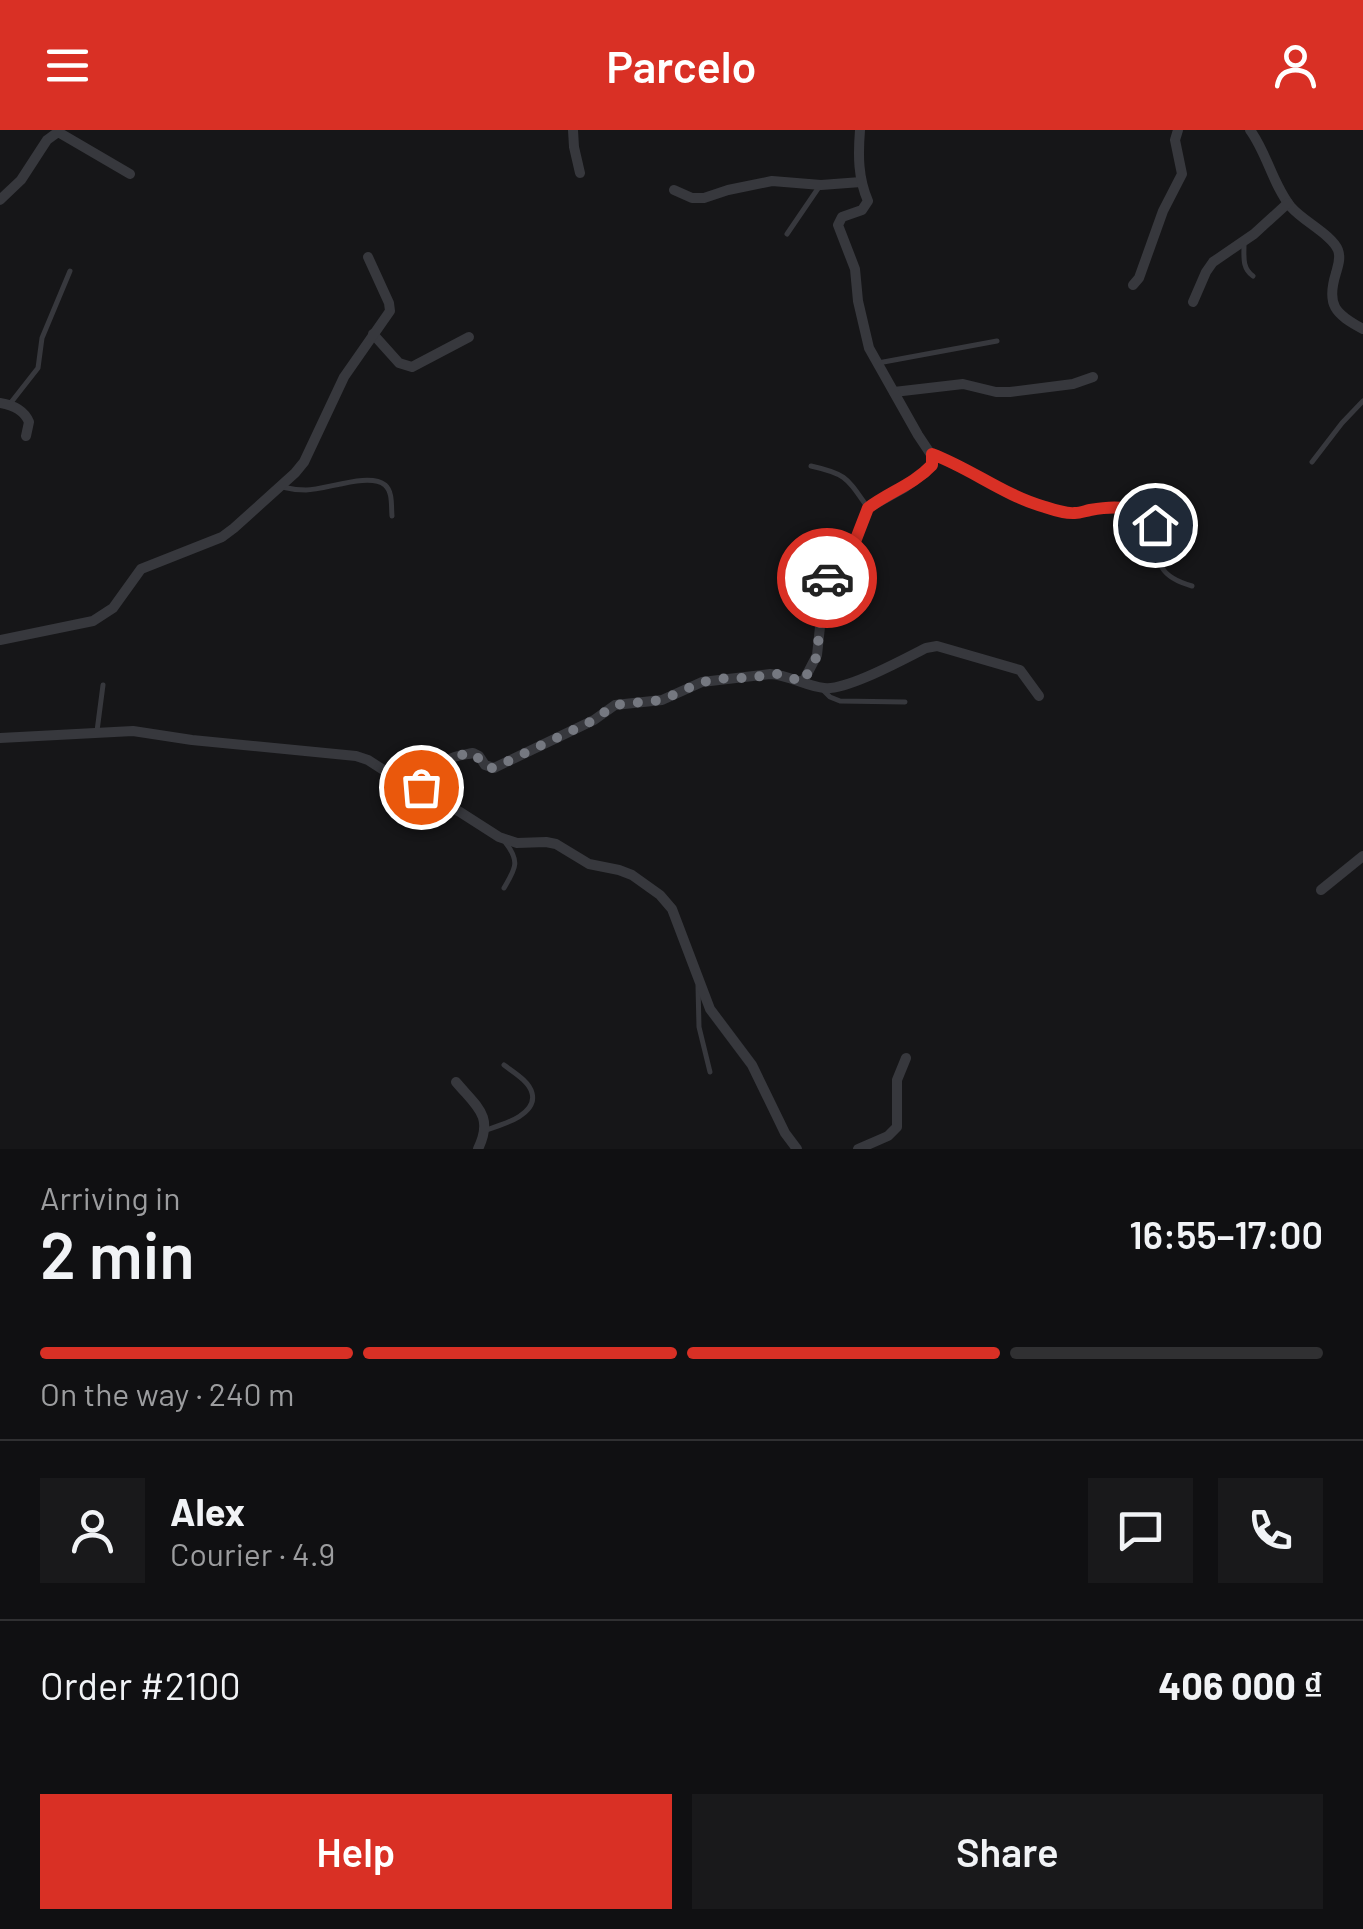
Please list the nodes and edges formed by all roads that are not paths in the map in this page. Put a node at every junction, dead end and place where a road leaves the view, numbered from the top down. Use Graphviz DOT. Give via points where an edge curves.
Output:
graph roads {
  1 [pos="573,130"];
  2 [pos="860,130"];
  3 [pos="1178,130"];
  4 [pos="1250,130"];
  5 [pos="580,173"];
  6 [pos="130,174"];
  7 [pos="861,182"];
  8 [pos="821,185"];
  9 [pos="674,190"];
  10 [pos="0,200"];
  11 [pos="1288,203"];
  12 [pos="787,234"];
  13 [pos="1244,241"];
  14 [pos="368,257"];
  15 [pos="70,272"];
  16 [pos="1254,276"];
  17 [pos="1133,285"];
  18 [pos="1193,302"];
  19 [pos="1363,329"];
  20 [pos="373,334"];
  21 [pos="469,337"];
  22 [pos="996,341"];
  23 [pos="878,362"];
  24 [pos="1093,377"];
  25 [pos="894,392"];
  26 [pos="1363,401"];
  27 [pos="5,404"];
  28 [pos="26,436"];
  29 [pos="932,454"];
  30 [pos="1312,462"];
  31 [pos="811,466"];
  32 [pos="280,487"];
  33 [pos="868,508"];
  34 [pos="392,516"];
  35 [pos="1192,586"];
  36 [pos="0,640"];
  37 [pos="803,682"];
  38 [pos="103,685"];
  39 [pos="822,688"];
  40 [pos="1039,696"];
  41 [pos="905,702"];
  42 [pos="97,732"];
  43 [pos="0,738"];
  44 [pos="415,788"];
  45 [pos="499,837"];
  46 [pos="1363,856"];
  47 [pos="504,888"];
  48 [pos="1321,890"];
  49 [pos="697,977"];
  50 [pos="906,1058"];
  51 [pos="504,1065"];
  52 [pos="710,1072"];
  53 [pos="456,1082"];
  54 [pos="486,1130"];
  55 [pos="478,1149"];
  56 [pos="797,1149"];
  57 [pos="858,1149"];
  1 -- 5 [label="street"];
  2 -- 7 [label="street"];
  3 -- 17 [label="street" via="1182,174"];
  4 -- 11 [label="street"];
  6 -- 10 [label="street" via="58,132"];
  7 -- 8 [label="street"];
  7 -- 23 [label="street" via="866,207 838,225"];
  8 -- 9 [label="street" via="772,181 704,198"];
  8 -- 12 [label="lane"];
  11 -- 13 [label="street"];
  11 -- 19 [label="street" via="1333,242 1339,263 1332,302"];
  13 -- 16 [label="lane" via="1244,262"];
  13 -- 18 [label="street" via="1214,262"];
  14 -- 20 [label="street" via="390,303"];
  15 -- 27 [label="lane" via="42,338 38,368"];
  20 -- 21 [label="street" via="399,363 412,367"];
  20 -- 32 [label="street" via="344,377 304,462"];
  22 -- 23 [label="lane"];
  23 -- 25 [label="street"];
  24 -- 25 [label="street" via="1010,392 963,384"];
  25 -- 29 [label="street"];
  26 -- 30 [label="lane"];
  27 -- 28 [label="street" via="24,413"];
  29 -- 33 [label="street" via="926,472"];
  29 -- 35 [label="lane" via="1044,507 1074,514 1139,511 1155,525 1163,571"];
  31 -- 33 [label="lane" via="837,472"];
  32 -- 34 [label="lane" via="381,483 388,487"];
  32 -- 36 [label="street" via="222,537 142,569 113,608 93,622"];
  33 -- 37 [label="street" via="844,570 825,580 817,656"];
  37 -- 39 [label="street"];
  37 -- 44 [label="street" via="780,674 727,678 662,700 614,705 494,768 473,753 454,756"];
  38 -- 42 [label="lane"];
  39 -- 40 [label="street" via="838,688 937,646 1020,670"];
  39 -- 41 [label="lane" via="840,701"];
  42 -- 43 [label="street"];
  42 -- 44 [label="street" via="356,756"];
  44 -- 45 [label="street"];
  45 -- 47 [label="lane" via="516,861"];
  45 -- 49 [label="street" via="556,844 660,894"];
  46 -- 48 [label="street"];
  49 -- 52 [label="lane"];
  49 -- 56 [label="street"];
  50 -- 57 [label="street" via="897,1080 897,1127"];
  51 -- 54 [label="lane" via="529,1088 531,1104"];
  53 -- 54 [label="street" via="481,1111"];
  54 -- 55 [label="street"];
}
